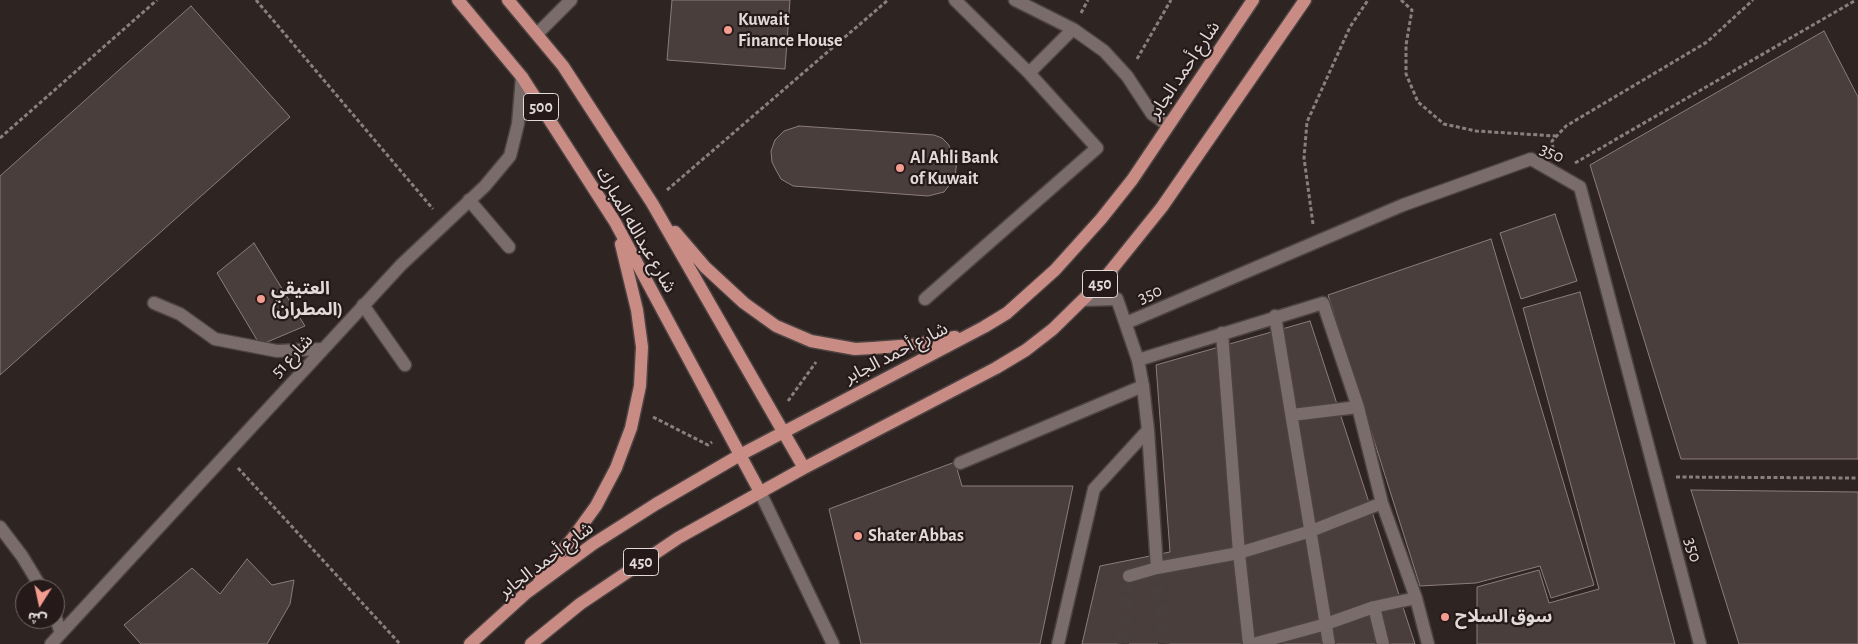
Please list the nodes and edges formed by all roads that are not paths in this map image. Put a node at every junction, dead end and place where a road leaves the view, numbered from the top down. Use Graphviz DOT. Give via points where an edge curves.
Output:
graph roads {
  1 [pos="458,0"];
  2 [pos="508,0"];
  3 [pos="571,0"];
  4 [pos="955,0"];
  5 [pos="1015,0"];
  6 [pos="1253,0"];
  7 [pos="1305,0"];
  8 [pos="1073,29"];
  9 [pos="537,34"];
  10 [pos="1030,73"];
  11 [pos="522,78"];
  12 [pos="1168,125"];
  13 [pos="469,200"];
  14 [pos="654,208"];
  15 [pos="615,222"];
  16 [pos="509,247"];
  17 [pos="925,299"];
  18 [pos="1084,300"];
  19 [pos="154,303"];
  20 [pos="363,306"];
  21 [pos="1275,316"];
  22 [pos="1126,324"];
  23 [pos="984,327"];
  24 [pos="1222,333"];
  25 [pos="322,349"];
  26 [pos="1138,360"];
  27 [pos="406,365"];
  28 [pos="1143,386"];
  29 [pos="1358,407"];
  30 [pos="1292,415"];
  31 [pos="1148,430"];
  32 [pos="783,432"];
  33 [pos="740,455"];
  34 [pos="960,463"];
  35 [pos="804,468"];
  36 [pos="760,492"];
  37 [pos="1382,503"];
  38 [pos="0,527"];
  39 [pos="1311,531"];
  40 [pos="1239,553"];
  41 [pos="1157,568"];
  42 [pos="1130,576"];
  43 [pos="36,579"];
  44 [pos="525,594"];
  45 [pos="1416,598"];
  46 [pos="1374,607"];
  47 [pos="1326,624"];
  48 [pos="60,629"];
  49 [pos="61,633"];
  50 [pos="51,644"];
  51 [pos="470,644"];
  52 [pos="531,644"];
  53 [pos="833,644"];
  54 [pos="1058,644"];
  55 [pos="1249,644"];
  56 [pos="1253,644"];
  57 [pos="1329,644"];
  58 [pos="1383,644"];
  59 [pos="1428,644"];
  60 [pos="1700,644"];
  1 -- 11 [label="main road, شارع عبدالله المبارك / 500"];
  2 -- 9 [label="main road, شارع عبدالله المبارك / 500"];
  3 -- 9 [label="street"];
  4 -- 10 [label="street"];
  5 -- 8 [label="street"];
  6 -- 12 [label="main road, شارع أحمد الجابر / 450"];
  7 -- 18 [label="main road, 450" via="1162,207"];
  8 -- 10 [label="street"];
  8 -- 12 [label="street" via="1104,51 1152,114"];
  9 -- 14 [label="main road, شارع عبدالله المبارك / 500" via="563,66"];
  10 -- 17 [label="street" via="1097,148"];
  11 -- 13 [label="street, شارع 51" via="518,124 510,156"];
  11 -- 15 [label="main road, شارع عبدالله المبارك / 500"];
  12 -- 23 [label="main road, شارع أحمد الجابر / 450" via="1132,180 1076,248 1030,294"];
  13 -- 16 [label="street"];
  13 -- 20 [label="street, شارع 51"];
  14 -- 23 [label="main road" via="705,267 744,304 776,326 811,341 855,349 892,347 936,341"];
  14 -- 32 [label="main road, شارع عبدالله المبارك / 500"];
  15 -- 33 [label="main road, شارع عبدالله المبارك / 500"];
  15 -- 44 [label="main road" via="642,339 640,386 633,421 623,453 596,506"];
  18 -- 22 [label="street, 350" via="1116,299"];
  18 -- 35 [label="main road, 450" via="1053,329 1011,359"];
  19 -- 25 [label="street" via="180,314 215,339 277,351"];
  20 -- 25 [label="street, شارع 51"];
  20 -- 27 [label="street"];
  21 -- 24 [label="street"];
  21 -- 29 [label="street" via="1323,303"];
  21 -- 30 [label="street"];
  22 -- 26 [label="street"];
  22 -- 60 [label="street, 350" via="1403,205 1531,159 1580,187"];
  23 -- 32 [label="main road, شارع أحمد الجابر / 450"];
  24 -- 26 [label="street"];
  24 -- 40 [label="street"];
  25 -- 49 [label="street, شارع 51"];
  26 -- 28 [label="street"];
  28 -- 31 [label="street"];
  28 -- 34 [label="street"];
  29 -- 30 [label="street"];
  29 -- 37 [label="street"];
  30 -- 39 [label="street"];
  31 -- 41 [label="street"];
  31 -- 54 [label="street" via="1094,489"];
  32 -- 33 [label="main road, شارع أحمد الجابر / 450"];
  32 -- 35 [label="main road, شارع عبدالله المبارك / 500"];
  33 -- 36 [label="main road, شارع عبدالله المبارك / 500"];
  33 -- 44 [label="main road, شارع أحمد الجابر / 450" via="594,544"];
  35 -- 36 [label="main road, 450"];
  36 -- 52 [label="main road, 450" via="678,538 614,580"];
  36 -- 53 [label="street"];
  37 -- 39 [label="street"];
  37 -- 45 [label="street"];
  38 -- 43 [label="street"];
  39 -- 40 [label="street"];
  39 -- 47 [label="street"];
  40 -- 41 [label="street"];
  40 -- 55 [label="street"];
  41 -- 42 [label="street"];
  44 -- 51 [label="main road, شارع أحمد الجابر / 450"];
  45 -- 46 [label="street"];
  45 -- 59 [label="street"];
  46 -- 47 [label="street"];
  46 -- 58 [label="street"];
  47 -- 56 [label="street"];
  47 -- 57 [label="street"];
  48 -- 49 [label="street"];
  49 -- 50 [label="street, شارع 51"];
}
